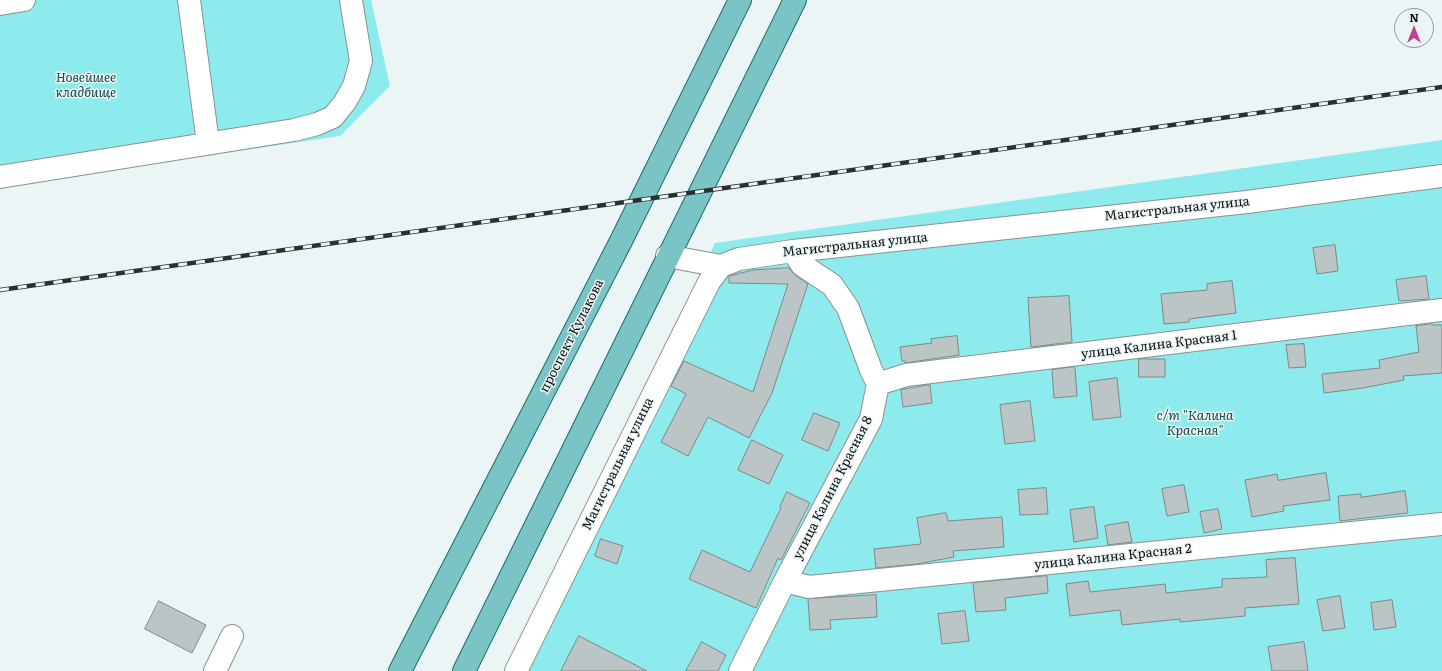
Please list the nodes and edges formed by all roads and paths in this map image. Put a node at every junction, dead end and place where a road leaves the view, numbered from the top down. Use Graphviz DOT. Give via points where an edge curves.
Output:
graph roads {
  1 [pos="24,0"];
  2 [pos="189,0"];
  3 [pos="351,0"];
  4 [pos="740,0"];
  5 [pos="795,0"];
  6 [pos="0,4"];
  7 [pos="208,143"];
  8 [pos="1442,176"];
  9 [pos="0,177"];
  10 [pos="793,251"];
  11 [pos="667,256"];
  12 [pos="722,266"];
  13 [pos="1442,310"];
  14 [pos="878,384"];
  15 [pos="1442,524"];
  16 [pos="785,581"];
  17 [pos="232,636"];
  18 [pos="215,671"];
  19 [pos="400,671"];
  20 [pos="464,671"];
  21 [pos="516,671"];
  22 [pos="740,671"];
  1 -- 6 [label="street"];
  2 -- 7 [label="street"];
  3 -- 7 [label="street" via="361,61 354,86 333,117 294,130"];
  4 -- 19 [label="main road, проспект Кулакова" via="621,241"];
  5 -- 11 [label="main road"];
  7 -- 9 [label="street"];
  8 -- 10 [label="street, Магистральная улица" via="1247,202"];
  10 -- 12 [label="street, Магистральная улица" via="739,259"];
  10 -- 14 [label="street" via="802,265 832,285 848,308"];
  11 -- 12 [label="street"];
  11 -- 20 [label="main road"];
  12 -- 21 [label="street, Магистральная улица" via="710,282"];
  13 -- 14 [label="street, улица Калина Красная 1" via="906,375"];
  14 -- 16 [label="street, улица Калина Красная 8" via="871,419"];
  15 -- 16 [label="street, улица Калина Красная 2" via="809,588"];
  16 -- 22 [label="street, улица Калина Красная 8"];
  17 -- 18 [label="street"];
}
